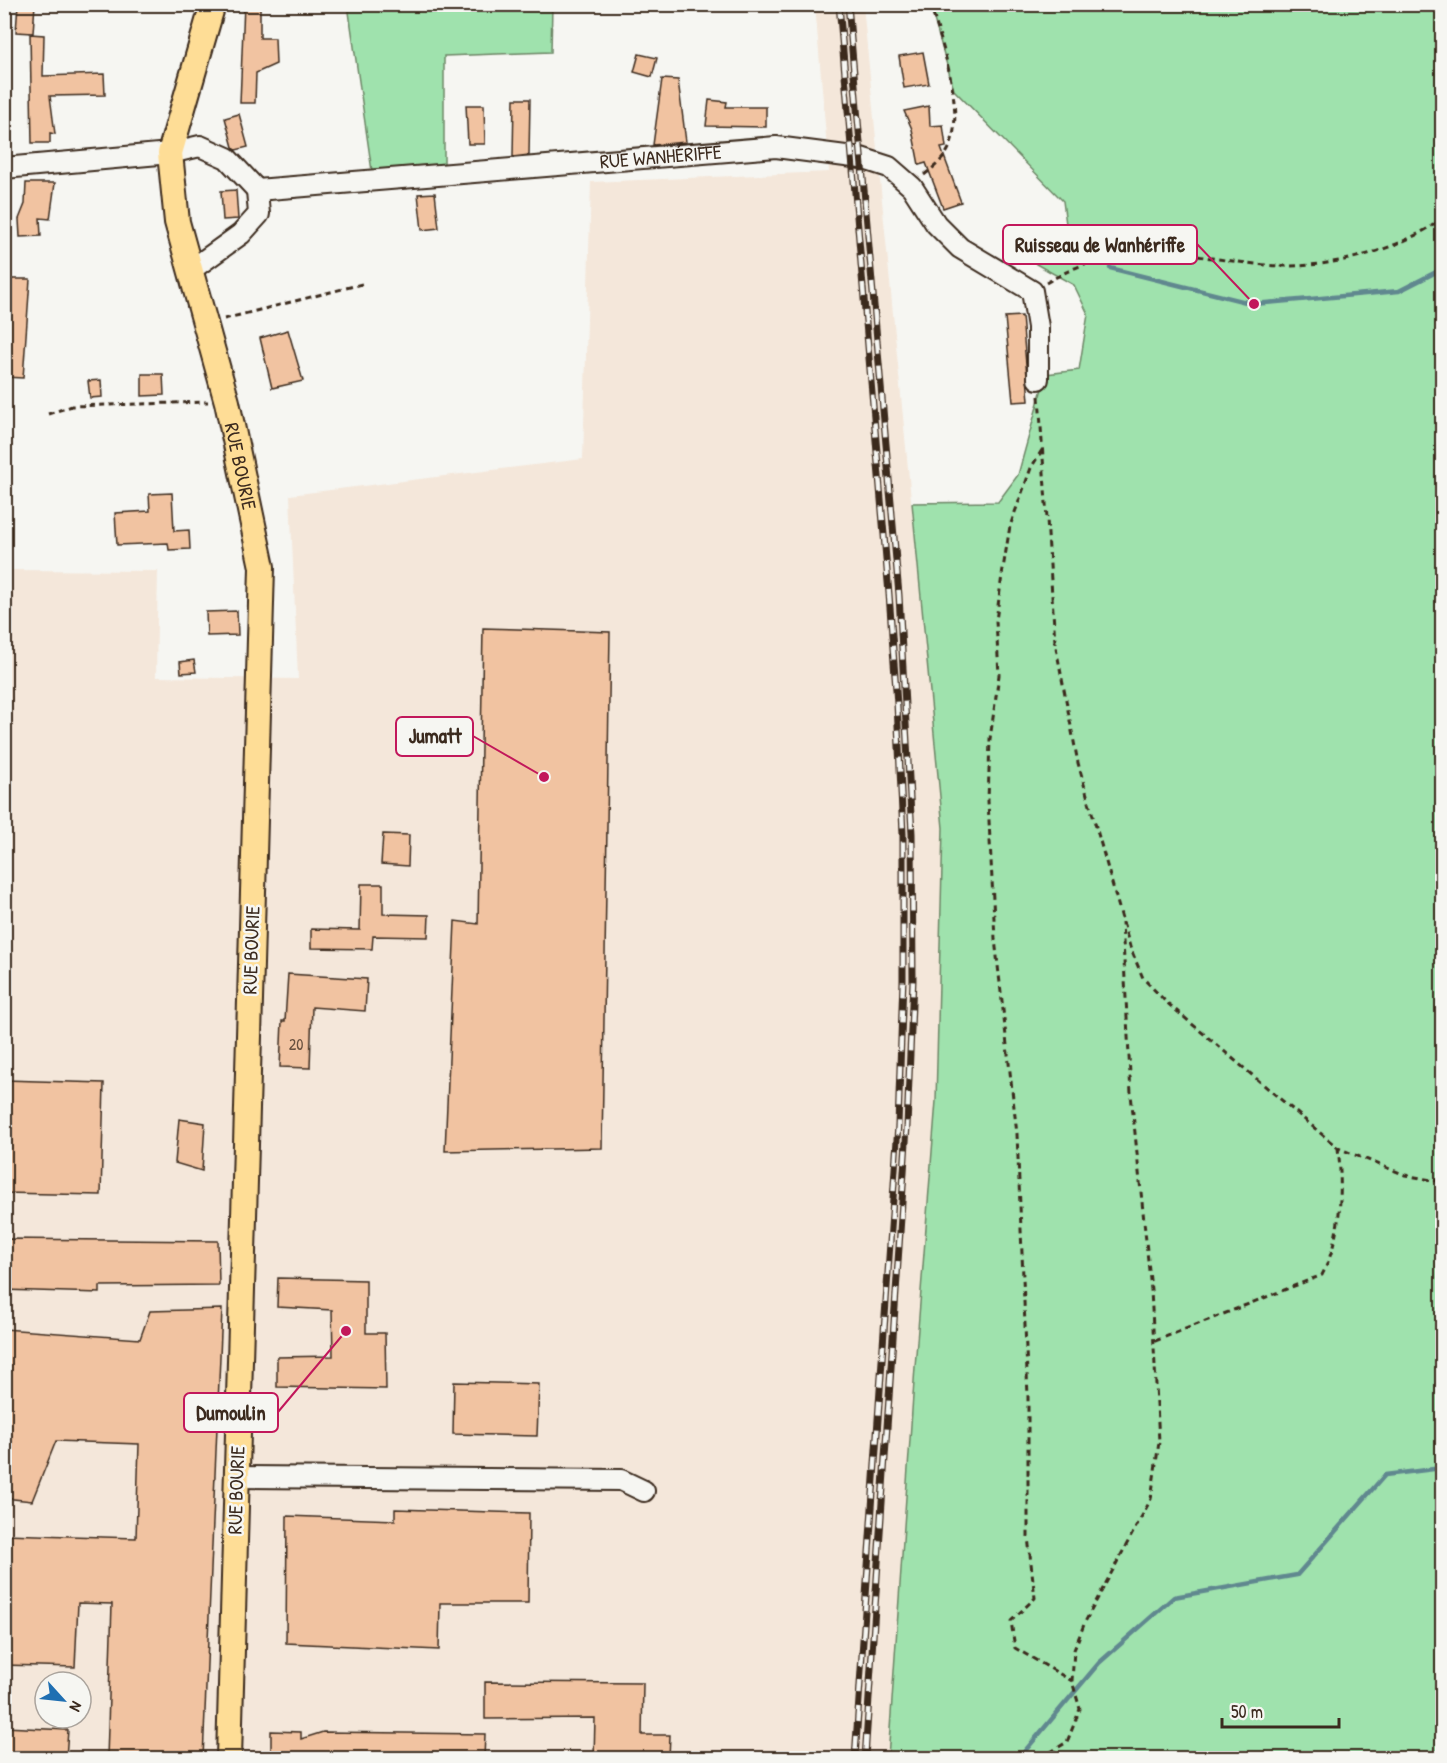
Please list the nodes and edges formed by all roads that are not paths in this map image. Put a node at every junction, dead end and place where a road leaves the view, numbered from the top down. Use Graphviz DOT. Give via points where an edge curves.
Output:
graph roads {
  1 [pos="213,4"];
  2 [pos="170,153"];
  3 [pos="4,168"];
  4 [pos="257,190"];
  5 [pos="191,270"];
  6 [pos="1038,379"];
  7 [pos="236,1477"];
  8 [pos="644,1491"];
  9 [pos="229,1758"];
  1 -- 2 [label="main road"];
  2 -- 3 [label="street"];
  2 -- 4 [label="street" via="200,146 227,158"];
  2 -- 5 [label="main road, RUE BOURIE" via="177,222"];
  4 -- 5 [label="street" via="259,213 241,234"];
  4 -- 6 [label="street, RUE WANHÉRIFFE" via="776,147 861,158 889,167 912,187 936,224 960,248 1032,291 1038,327"];
  5 -- 7 [label="main road, RUE BOURIE" via="227,402 262,567"];
  7 -- 8 [label="street" via="621,1480"];
  7 -- 9 [label="main road, RUE BOURIE"];
}
